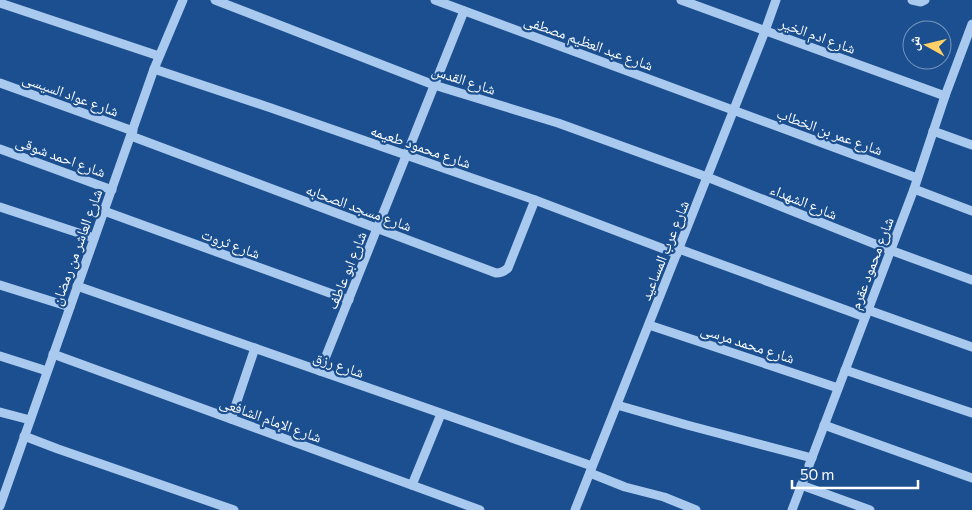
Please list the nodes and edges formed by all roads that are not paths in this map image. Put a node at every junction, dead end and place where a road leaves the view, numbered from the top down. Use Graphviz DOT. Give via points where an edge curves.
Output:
graph roads {
  1 [pos="183,0"];
  2 [pos="215,0"];
  3 [pos="435,0"];
  4 [pos="681,0"];
  5 [pos="776,0"];
  6 [pos="912,0"];
  7 [pos="925,0"];
  8 [pos="3,2"];
  9 [pos="464,11"];
  10 [pos="972,24"];
  11 [pos="765,31"];
  12 [pos="159,56"];
  13 [pos="154,69"];
  14 [pos="0,83"];
  15 [pos="434,85"];
  16 [pos="945,96"];
  17 [pos="734,110"];
  18 [pos="933,131"];
  19 [pos="132,134"];
  20 [pos="972,144"];
  21 [pos="0,149"];
  22 [pos="406,156"];
  23 [pos="707,177"];
  24 [pos="918,178"];
  25 [pos="914,189"];
  26 [pos="112,190"];
  27 [pos="535,200"];
  28 [pos="0,207"];
  29 [pos="104,211"];
  30 [pos="972,211"];
  31 [pos="377,228"];
  32 [pos="94,238"];
  33 [pos="890,250"];
  34 [pos="678,252"];
  35 [pos="972,280"];
  36 [pos="0,285"];
  37 [pos="77,286"];
  38 [pos="349,300"];
  39 [pos="70,306"];
  40 [pos="866,313"];
  41 [pos="649,325"];
  42 [pos="972,347"];
  43 [pos="255,348"];
  44 [pos="53,354"];
  45 [pos="0,356"];
  46 [pos="845,370"];
  47 [pos="47,371"];
  48 [pos="320,371"];
  49 [pos="838,388"];
  50 [pos="617,405"];
  51 [pos="0,412"];
  52 [pos="972,413"];
  53 [pos="442,414"];
  54 [pos="231,419"];
  55 [pos="30,420"];
  56 [pos="824,425"];
  57 [pos="24,436"];
  58 [pos="812,458"];
  59 [pos="591,470"];
  60 [pos="972,478"];
  61 [pos="412,485"];
  62 [pos="802,485"];
  63 [pos="0,506"];
  64 [pos="9,510"];
  65 [pos="234,510"];
  66 [pos="480,510"];
  67 [pos="575,510"];
  68 [pos="696,510"];
  69 [pos="792,510"];
  70 [pos="870,510"];
  1 -- 12 [label="street, شارع العاشر من رمضان"];
  2 -- 15 [label="street, شارع القدس"];
  3 -- 9 [label="street, شارع عبد العظيم مصطفى"];
  4 -- 11 [label="street, شارع ادم الخير"];
  5 -- 11 [label="street, شارع عرب المساعيد"];
  6 -- 7 [label="street"];
  8 -- 12 [label="street"];
  9 -- 15 [label="street, شارع ابو عاطف"];
  9 -- 17 [label="street, شارع عبد العظيم مصطفى"];
  10 -- 16 [label="street, شارع محمود عقرم"];
  11 -- 16 [label="street, شارع ادم الخير"];
  11 -- 17 [label="street, شارع عرب المساعيد"];
  12 -- 13 [label="street, شارع العاشر من رمضان"];
  13 -- 19 [label="street, شارع العاشر من رمضان"];
  13 -- 22 [label="street, شارع محمود طعيمه"];
  14 -- 19 [label="street, شارع عواد السيسى"];
  15 -- 22 [label="street, شارع ابو عاطف"];
  15 -- 23 [label="street, شارع القدس" via="558,123"];
  16 -- 18 [label="street, شارع محمود عقرم"];
  17 -- 23 [label="street, شارع عرب المساعيد"];
  17 -- 24 [label="street, شارع عمر بن الخطاب"];
  18 -- 20 [label="street"];
  18 -- 24 [label="street, شارع محمود عقرم"];
  19 -- 26 [label="street, شارع العاشر من رمضان"];
  19 -- 31 [label="street, شارع مسجد الصحابه"];
  21 -- 26 [label="street, شارع احمد شوقى"];
  22 -- 27 [label="street, شارع محمود طعيمه"];
  22 -- 31 [label="street, شارع ابو عاطف"];
  23 -- 33 [label="street, شارع الشهداء"];
  23 -- 34 [label="street, شارع عرب المساعيد"];
  24 -- 25 [label="street, شارع محمود عقرم"];
  25 -- 30 [label="street"];
  25 -- 33 [label="street, شارع محمود عقرم"];
  26 -- 29 [label="street, شارع العاشر من رمضان"];
  27 -- 31 [label="street, شارع مسجد الصحابه" via="508,268 501,273"];
  27 -- 34 [label="street, شارع محمود طعيمه"];
  28 -- 32 [label="street"];
  29 -- 32 [label="street, شارع العاشر من رمضان"];
  29 -- 38 [label="street, شارع ثروت"];
  31 -- 38 [label="street, شارع ابو عاطف"];
  32 -- 37 [label="street, شارع العاشر من رمضان"];
  33 -- 35 [label="street, شارع الشهداء"];
  33 -- 40 [label="street, شارع محمود عقرم"];
  34 -- 40 [label="street, شارع محمود طعيمه"];
  34 -- 41 [label="street, شارع عرب المساعيد"];
  36 -- 39 [label="street"];
  37 -- 39 [label="street, شارع العاشر من رمضان"];
  37 -- 43 [label="street, شارع رزق"];
  38 -- 48 [label="street, شارع ابو عاطف"];
  39 -- 44 [label="street, شارع العاشر من رمضان"];
  40 -- 42 [label="street, شارع محمود طعيمه"];
  40 -- 46 [label="street, شارع محمود عقرم"];
  41 -- 49 [label="street, شارع محمد مرسى"];
  41 -- 50 [label="street, شارع عرب المساعيد"];
  43 -- 48 [label="street, شارع رزق"];
  43 -- 54 [label="street"];
  44 -- 47 [label="street, شارع العاشر من رمضان"];
  44 -- 54 [label="street, شارع الإمام الشافعى"];
  45 -- 47 [label="street"];
  46 -- 49 [label="street, شارع محمود عقرم"];
  46 -- 52 [label="street"];
  47 -- 55 [label="street, شارع العاشر من رمضان"];
  48 -- 53 [label="street, شارع رزق"];
  49 -- 56 [label="street, شارع محمود عقرم"];
  50 -- 58 [label="street"];
  50 -- 59 [label="street, شارع عرب المساعيد"];
  51 -- 55 [label="street"];
  53 -- 59 [label="street, شارع رزق"];
  53 -- 61 [label="street"];
  54 -- 61 [label="street, شارع الإمام الشافعى"];
  55 -- 57 [label="street, شارع العاشر من رمضان"];
  56 -- 58 [label="street, شارع محمود عقرم"];
  56 -- 60 [label="street"];
  57 -- 63 [label="street, شارع العاشر من رمضان"];
  57 -- 65 [label="street"];
  58 -- 62 [label="street, شارع محمود عقرم"];
  59 -- 67 [label="street, شارع عرب المساعيد"];
  59 -- 68 [label="street, شارع رزق" via="636,490"];
  61 -- 66 [label="street, شارع الإمام الشافعى"];
  62 -- 69 [label="street, شارع محمود عقرم"];
  62 -- 70 [label="street"];
  63 -- 64 [label="street"];
}
